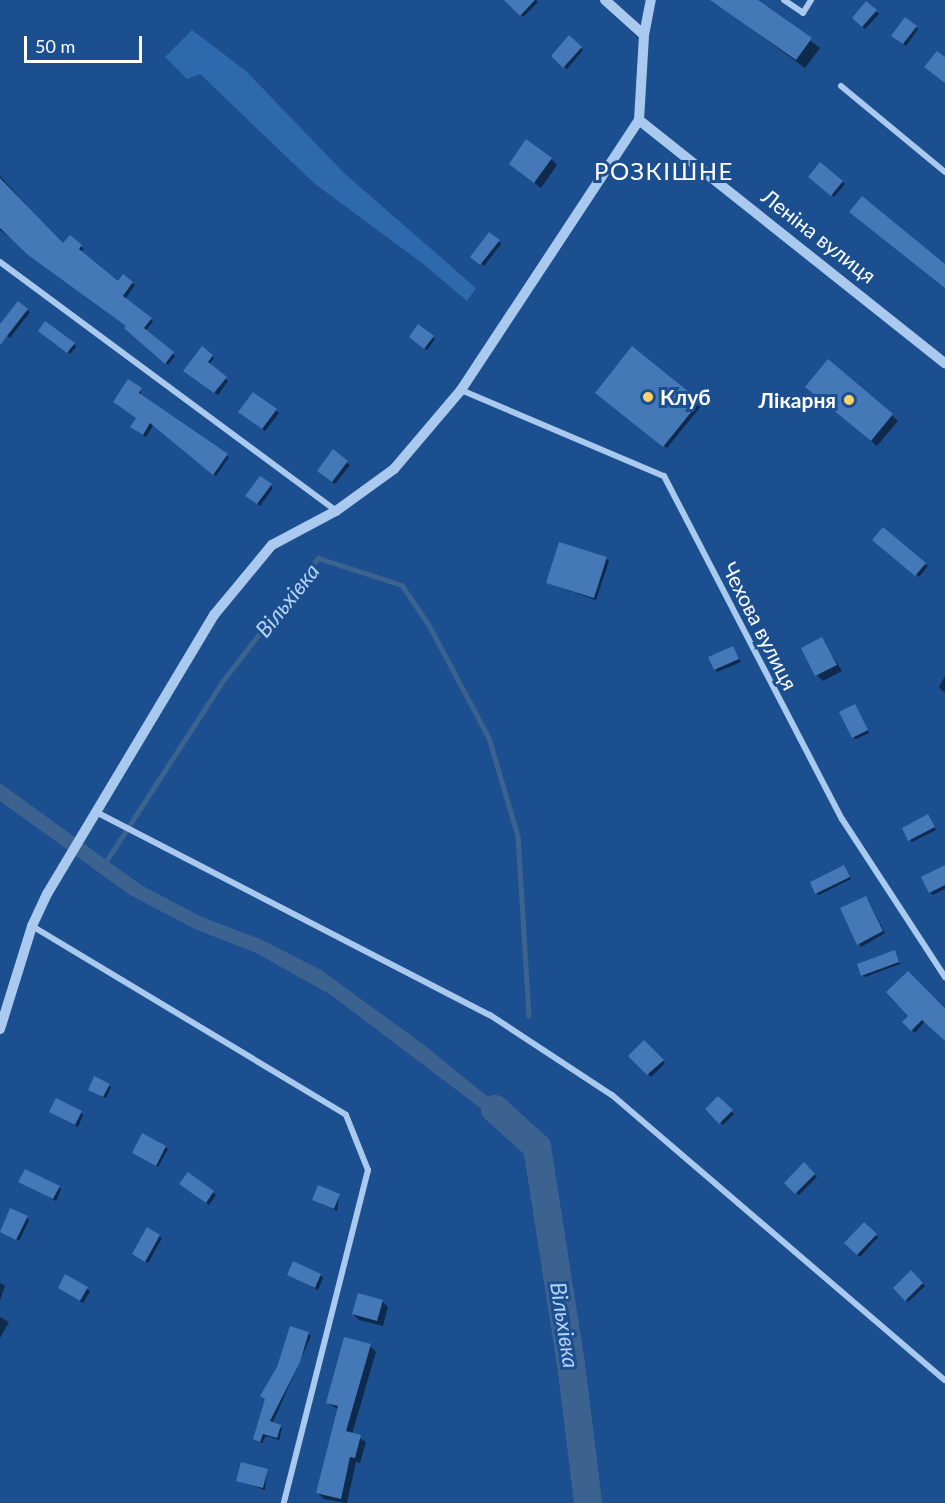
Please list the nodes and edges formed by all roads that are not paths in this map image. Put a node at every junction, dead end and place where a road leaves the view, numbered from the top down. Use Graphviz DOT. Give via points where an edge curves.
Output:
graph roads {
  1 [pos="604,0"];
  2 [pos="651,0"];
  3 [pos="784,0"];
  4 [pos="812,0"];
  5 [pos="644,35"];
  6 [pos="841,86"];
  7 [pos="639,120"];
  8 [pos="945,172"];
  9 [pos="0,262"];
  10 [pos="945,363"];
  11 [pos="461,390"];
  12 [pos="336,511"];
  13 [pos="98,813"];
  14 [pos="32,926"];
  15 [pos="945,977"];
  16 [pos="0,1029"];
  17 [pos="945,1380"];
  18 [pos="284,1503"];
  1 -- 5 [label="street"];
  2 -- 5 [label="street"];
  3 -- 4 [label="street" via="803,13"];
  5 -- 7 [label="street"];
  6 -- 8 [label="street"];
  7 -- 10 [label="street, Леніна вулиця"];
  7 -- 11 [label="street"];
  9 -- 12 [label="street"];
  11 -- 12 [label="street" via="394,469"];
  11 -- 15 [label="street, Чехова вулиця" via="664,476 842,819"];
  12 -- 13 [label="street" via="272,545 214,615"];
  13 -- 14 [label="street" via="46,894"];
  13 -- 17 [label="street" via="490,1015 612,1095"];
  14 -- 16 [label="street"];
  14 -- 18 [label="street" via="346,1115 368,1170"];
}
